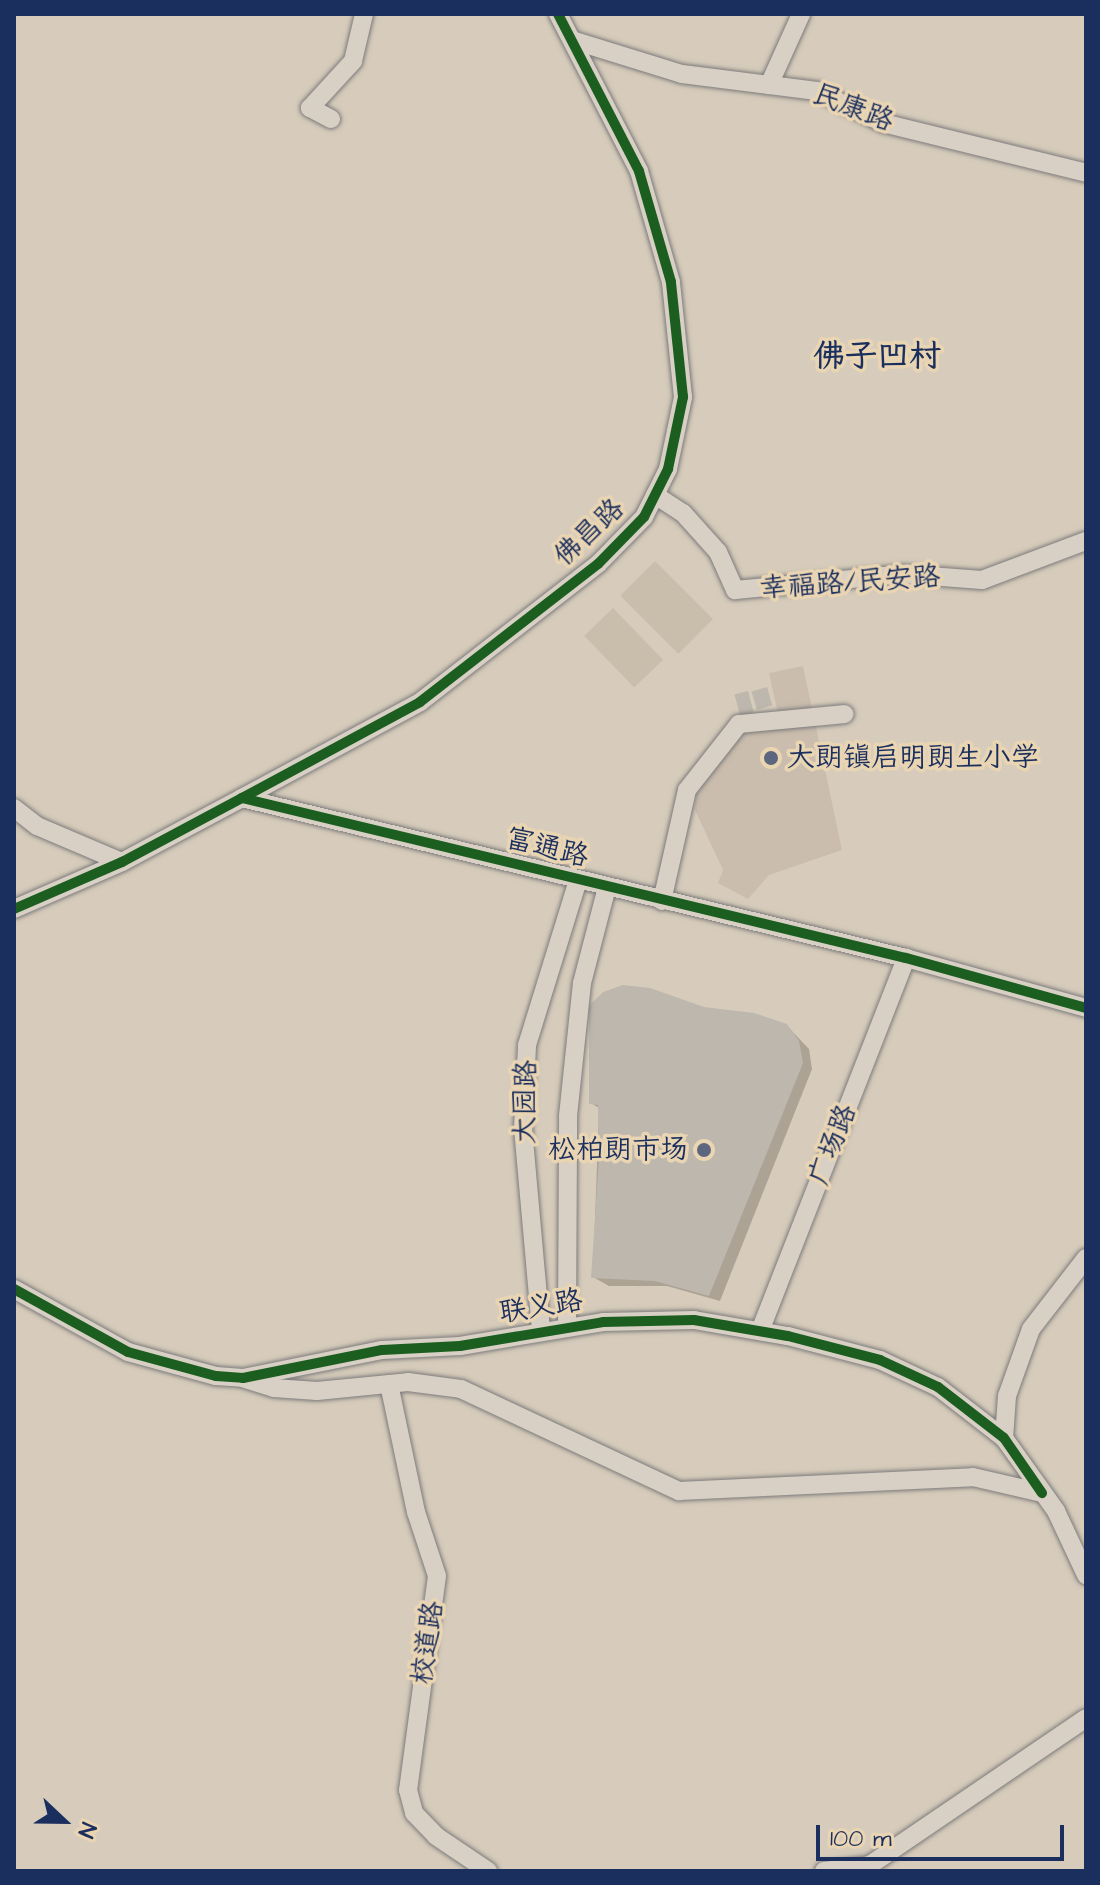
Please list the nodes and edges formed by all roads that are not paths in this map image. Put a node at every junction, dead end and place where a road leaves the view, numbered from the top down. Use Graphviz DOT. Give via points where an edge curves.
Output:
graph roads {
  1 [pos="364,14"];
  2 [pos="558,14"];
  3 [pos="801,14"];
  4 [pos="572,40"];
  5 [pos="769,85"];
  6 [pos="331,119"];
  7 [pos="1086,173"];
  8 [pos="655,495"];
  9 [pos="1086,541"];
  10 [pos="845,714"];
  11 [pos="242,798"];
  12 [pos="14,808"];
  13 [pos="122,862"];
  14 [pos="578,880"];
  15 [pos="607,887"];
  16 [pos="662,901"];
  17 [pos="14,909"];
  18 [pos="906,958"];
  19 [pos="1086,1008"];
  20 [pos="1086,1258"];
  21 [pos="14,1289"];
  22 [pos="567,1327"];
  23 [pos="541,1330"];
  24 [pos="760,1331"];
  25 [pos="243,1378"];
  26 [pos="389,1384"];
  27 [pos="1004,1438"];
  28 [pos="1042,1493"];
  29 [pos="1086,1575"];
  30 [pos="1086,1718"];
  31 [pos="488,1871"];
  32 [pos="824,1871"];
  1 -- 6 [label="street" via="353,61 310,108"];
  2 -- 4 [label="street, 佛昌路"];
  3 -- 5 [label="street"];
  4 -- 5 [label="street, 民康路" via="682,74"];
  4 -- 8 [label="street, 佛昌路" via="639,171 671,282 683,397 668,469"];
  5 -- 7 [label="street, 民康路" via="817,91 883,123"];
  8 -- 9 [label="street, 幸福路/民安路" via="683,513 718,552 735,590 903,574 982,580"];
  8 -- 11 [label="street, 佛昌路" via="644,517 598,564 420,702"];
  10 -- 16 [label="street" via="739,724 687,790"];
  11 -- 13 [label="street"];
  11 -- 14 [label="street, 富通路"];
  12 -- 13 [label="street" via="37,826"];
  13 -- 17 [label="street"];
  14 -- 15 [label="street, 富通路"];
  14 -- 23 [label="street, 大园路" via="527,1045 523,1128"];
  15 -- 16 [label="street, 富通路"];
  15 -- 22 [label="street" via="582,983 568,1116"];
  16 -- 18 [label="street, 富通路"];
  18 -- 19 [label="street, 富通路"];
  18 -- 24 [label="street, 广场路"];
  20 -- 27 [label="street" via="1031,1329 1007,1396"];
  21 -- 25 [label="street, 联义路" via="128,1352 185,1370"];
  22 -- 23 [label="street, 联义路"];
  22 -- 24 [label="street, 联义路" via="694,1320"];
  23 -- 25 [label="street, 联义路" via="460,1346 382,1350"];
  24 -- 27 [label="street, 联义路" via="880,1360 938,1387"];
  25 -- 26 [label="street" via="274,1388 317,1391"];
  26 -- 28 [label="street" via="461,1389 679,1491 973,1477"];
  26 -- 31 [label="street, 校道路" via="416,1512 437,1576 408,1790 414,1813 436,1836"];
  27 -- 28 [label="street, 联义路"];
  28 -- 29 [label="street, 联义路"];
  30 -- 32 [label="street" via="870,1865"];
}
